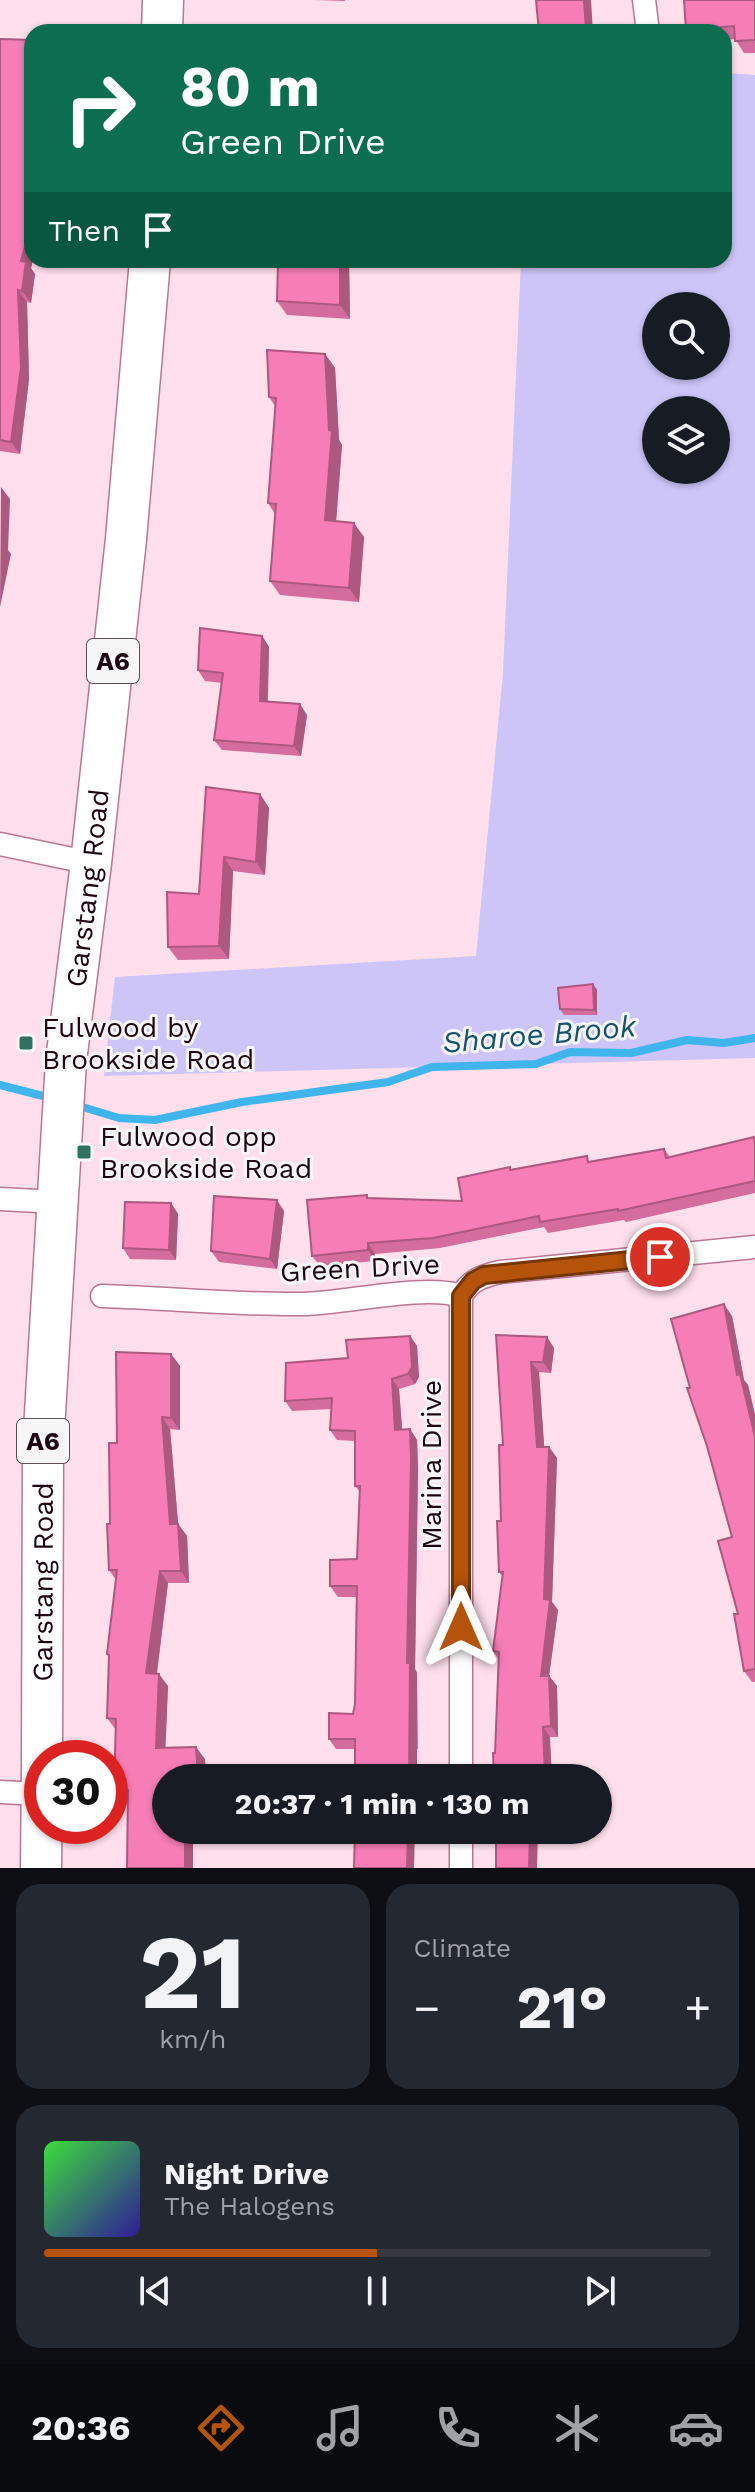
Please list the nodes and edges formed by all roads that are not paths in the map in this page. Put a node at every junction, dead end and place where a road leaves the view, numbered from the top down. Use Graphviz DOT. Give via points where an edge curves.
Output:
graph roads {
  1 [pos="163,0"];
  2 [pos="644,0"];
  3 [pos="162,24"];
  4 [pos="647,24"];
  5 [pos="149,268"];
  6 [pos="0,844"];
  7 [pos="91,863"];
  8 [pos="0,1199"];
  9 [pos="57,1202"];
  10 [pos="755,1247"];
  11 [pos="102,1296"];
  12 [pos="461,1296"];
  13 [pos="42,1740"];
  14 [pos="461,1764"];
  15 [pos="0,1792"];
  16 [pos="24,1793"];
  17 [pos="41,1844"];
  18 [pos="461,1844"];
  19 [pos="41,1868"];
  20 [pos="461,1868"];
  1 -- 3 [label="highway"];
  2 -- 4 [label="street"];
  5 -- 7 [label="highway, Garstang Road / A6"];
  6 -- 7 [label="street"];
  7 -- 9 [label="highway, Garstang Road / A6" via="66,1061"];
  8 -- 9 [label="street"];
  9 -- 13 [label="highway, Garstang Road / A6" via="43,1447"];
  10 -- 12 [label="street, Green Drive" via="500,1272 473,1281"];
  11 -- 12 [label="street, Green Drive" via="300,1304 430,1291"];
  12 -- 14 [label="street, Marina Drive"];
  15 -- 16 [label="street"];
  17 -- 19 [label="highway, Garstang Road / A6"];
  18 -- 20 [label="street"];
}
